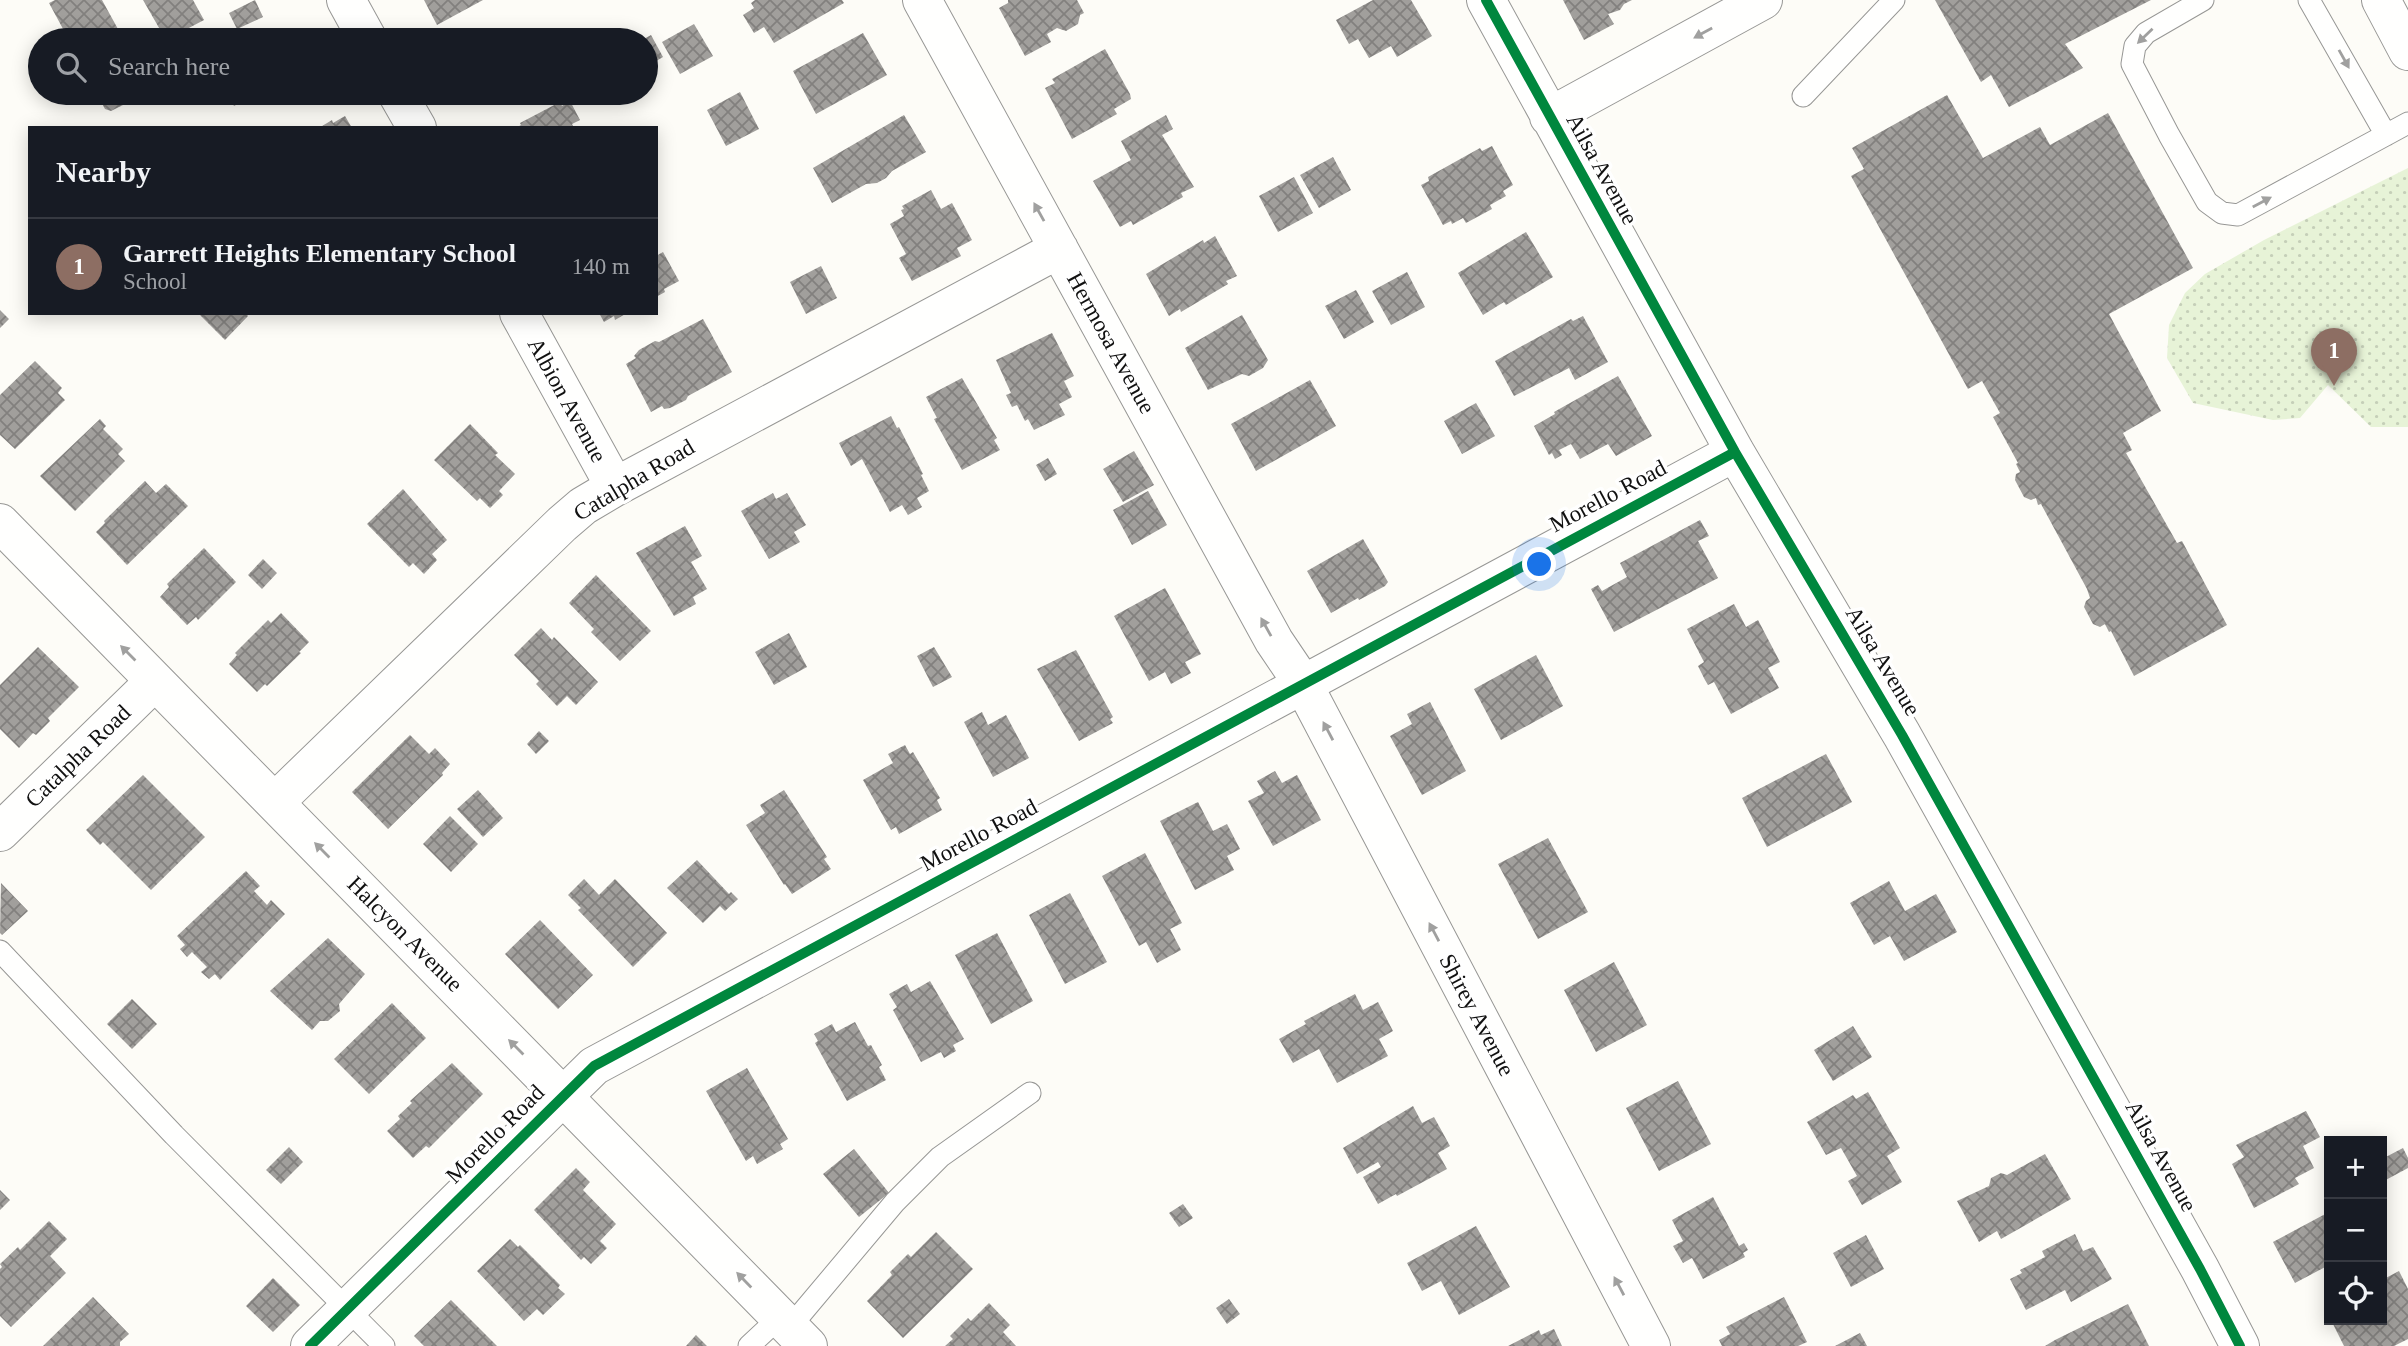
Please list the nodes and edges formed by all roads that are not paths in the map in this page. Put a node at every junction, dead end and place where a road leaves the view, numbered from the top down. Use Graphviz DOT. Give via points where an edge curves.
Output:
graph roads {
  1 [pos="346,0"];
  2 [pos="922,0"];
  3 [pos="1486,0"];
  4 [pos="1763,0"];
  5 [pos="1894,0"];
  6 [pos="2203,0"];
  7 [pos="2309,0"];
  8 [pos="2381,0"];
  9 [pos="361,28"];
  10 [pos="2408,51"];
  11 [pos="1803,96"];
  12 [pos="404,105"];
  13 [pos="1549,117"];
  14 [pos="2408,123"];
  15 [pos="415,126"];
  16 [pos="2386,135"];
  17 [pos="1059,249"];
  18 [pos="520,315"];
  19 [pos="1735,452"];
  20 [pos="615,487"];
  21 [pos="0,523"];
  22 [pos="155,681"];
  23 [pos="1303,684"];
  24 [pos="275,802"];
  25 [pos="0,832"];
  26 [pos="0,951"];
  27 [pos="1030,1093"];
  28 [pos="564,1095"];
  29 [pos="347,1309"];
  30 [pos="793,1330"];
  31 [pos="310,1346"];
  32 [pos="384,1346"];
  33 [pos="749,1346"];
  34 [pos="1651,1346"];
  35 [pos="2240,1346"];
  1 -- 9 [label="street"];
  17 -- 2 [label="street, Hermosa Avenue, one-way"];
  3 -- 13 [label="street, Ailsa Avenue"];
  4 -- 13 [label="street, one-way"];
  5 -- 11 [label="lane"];
  6 -- 16 [label="lane, one-way" via="2146,33 2136,46 2132,64 2207,202 2222,213 2238,215"];
  7 -- 16 [label="lane, one-way"];
  8 -- 10 [label="street"];
  12 -- 15 [label="street"];
  13 -- 19 [label="street, Ailsa Avenue"];
  14 -- 16 [label="lane"];
  17 -- 20 [label="street, Catalpha Road"];
  23 -- 17 [label="street, Hermosa Avenue, one-way" via="1274,642"];
  18 -- 20 [label="street, Albion Avenue"];
  19 -- 23 [label="street, Morello Road"];
  19 -- 35 [label="street, Ailsa Avenue" via="1902,735"];
  20 -- 24 [label="street, Catalpha Road" via="562,524"];
  22 -- 21 [label="street, Halcyon Avenue, one-way"];
  22 -- 24 [label="street, Halcyon Avenue"];
  22 -- 25 [label="street, Catalpha Road"];
  23 -- 28 [label="street, Morello Road" via="594,1066"];
  34 -- 23 [label="street, Shirey Avenue, one-way"];
  28 -- 24 [label="street, Halcyon Avenue, one-way"];
  26 -- 29 [label="lane"];
  27 -- 30 [label="lane" via="940,1157 895,1202"];
  28 -- 29 [label="street, Morello Road"];
  30 -- 28 [label="street, Halcyon Avenue, one-way"];
  29 -- 31 [label="street, Morello Road"];
  29 -- 32 [label="lane"];
  30 -- 33 [label="lane"];
}
